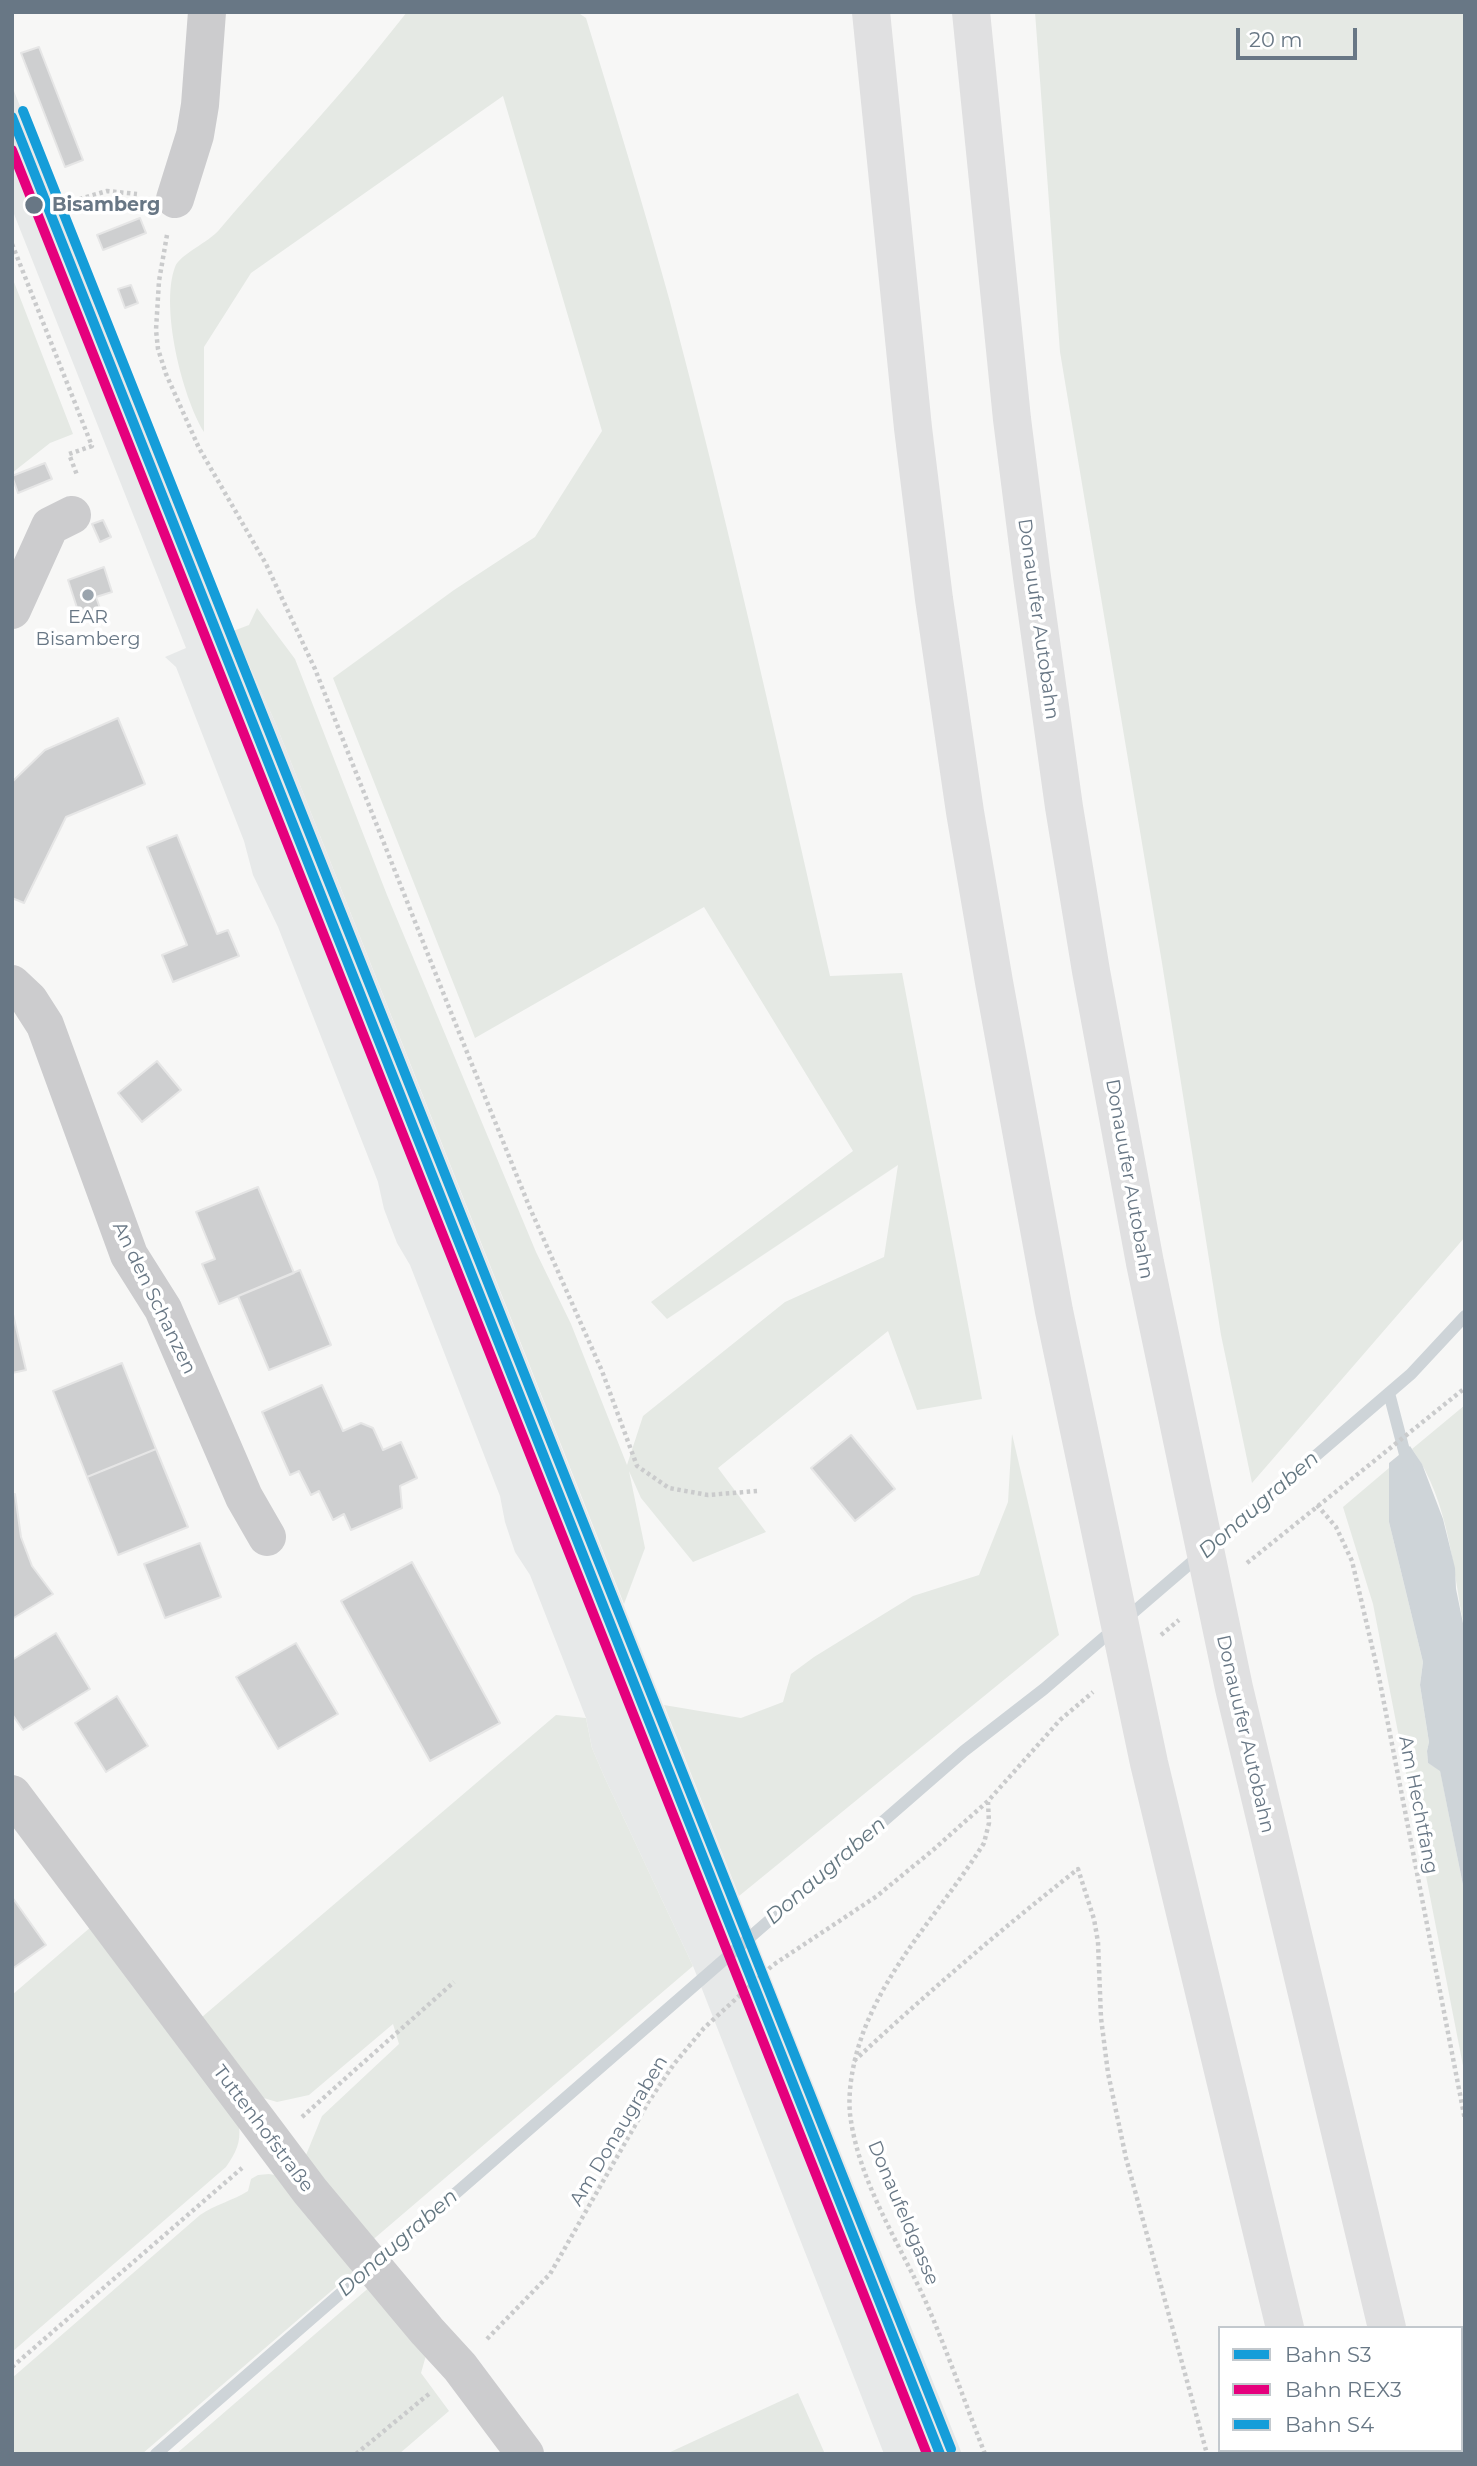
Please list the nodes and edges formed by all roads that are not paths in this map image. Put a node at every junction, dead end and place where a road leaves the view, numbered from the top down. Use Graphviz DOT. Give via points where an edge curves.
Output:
graph roads {
  1 [pos="207,12"];
  2 [pos="871,12"];
  3 [pos="971,12"];
  4 [pos="175,199"];
  5 [pos="72,514"];
  6 [pos="12,610"];
  7 [pos="12,984"];
  8 [pos="267,1536"];
  9 [pos="12,1794"];
  10 [pos="1285,2326"];
  11 [pos="1387,2326"];
  12 [pos="525,2454"];
  1 -- 4 [label="street" via="195,135"];
  2 -- 10 [label="highway" via="934,599 965,812 1030,1184 1149,1763"];
  3 -- 11 [label="highway, Donauufer Autobahn" via="1012,419 1064,807 1094,985 1169,1384 1234,1688"];
  5 -- 6 [label="street" via="50,526"];
  7 -- 8 [label="street, An den Schanzen" via="45,1025 129,1255 163,1309 244,1497"];
  9 -- 12 [label="street, Tuttenhofstraße" via="310,2191 460,2367"];
}
